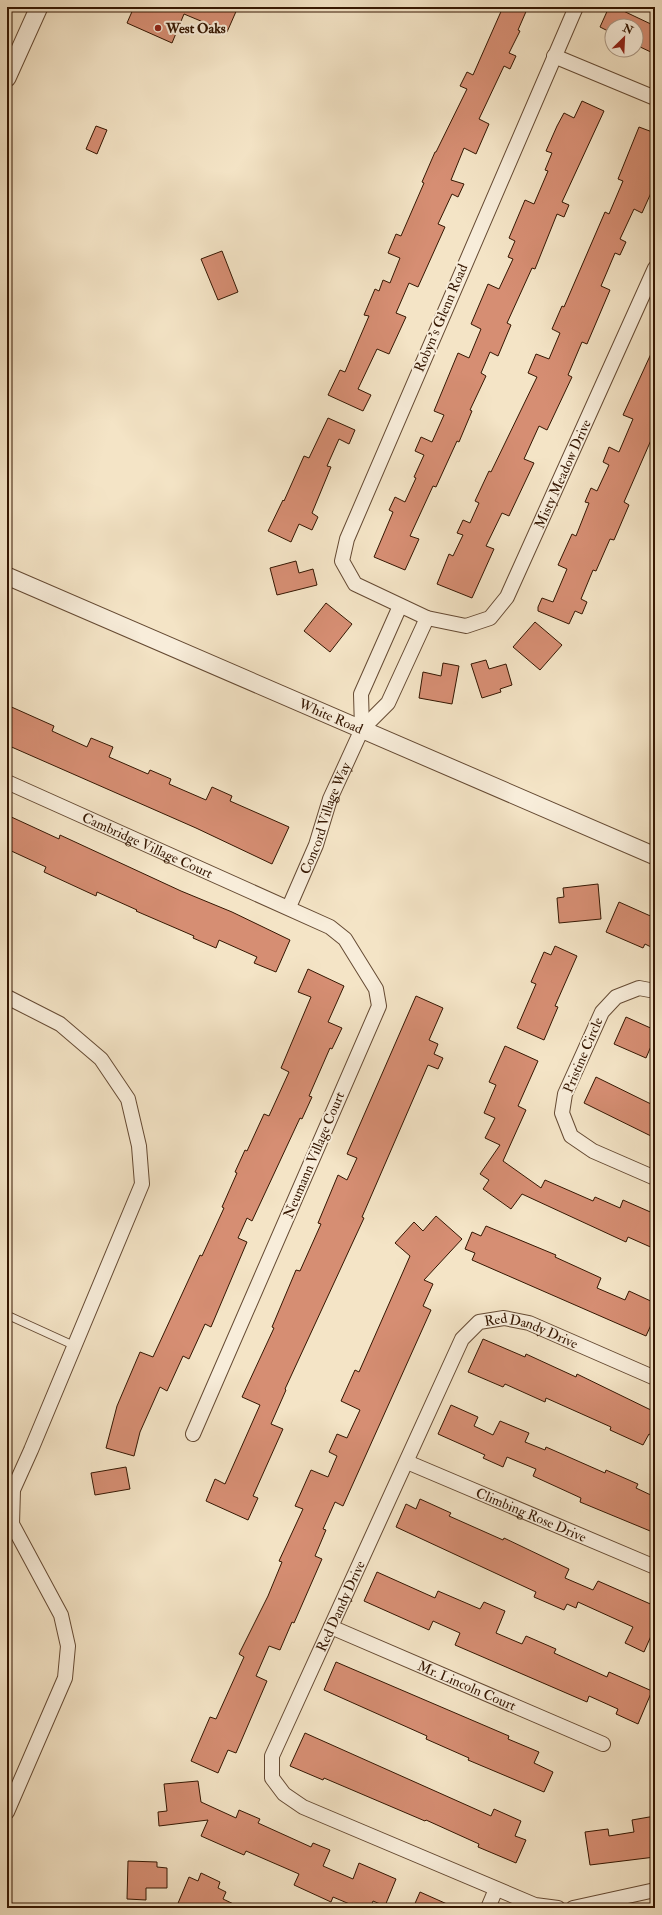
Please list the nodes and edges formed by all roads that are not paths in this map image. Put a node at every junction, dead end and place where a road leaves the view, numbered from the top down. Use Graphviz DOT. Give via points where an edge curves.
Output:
graph roads {
  1 [pos="39,7"];
  2 [pos="576,7"];
  3 [pos="554,56"];
  4 [pos="7,78"];
  5 [pos="655,98"];
  6 [pos="655,268"];
  7 [pos="7,576"];
  8 [pos="400,606"];
  9 [pos="427,618"];
  10 [pos="362,729"];
  11 [pos="7,782"];
  12 [pos="655,856"];
  13 [pos="289,907"];
  14 [pos="655,991"];
  15 [pos="7,997"];
  16 [pos="655,1178"];
  17 [pos="7,1315"];
  18 [pos="75,1346"];
  19 [pos="655,1378"];
  20 [pos="193,1434"];
  21 [pos="407,1462"];
  22 [pos="655,1567"];
  23 [pos="331,1627"];
  24 [pos="603,1744"];
  25 [pos="7,1812"];
  26 [pos="496,1889"];
  27 [pos="655,1890"];
  28 [pos="488,1908"];
  29 [pos="558,1908"];
  30 [pos="573,1908"];
  1 -- 4 [label="street"];
  2 -- 3 [label="street, Robyn's Glenn Road"];
  3 -- 5 [label="street"];
  3 -- 8 [label="street, Robyn's Glenn Road" via="346,539 342,561 355,584"];
  6 -- 9 [label="street, Misty Meadow Drive" via="507,597 490,618 466,626"];
  7 -- 10 [label="street, White Road"];
  8 -- 9 [label="street, Misty Meadow Drive"];
  8 -- 10 [label="street" via="361,694"];
  9 -- 10 [label="street" via="388,702"];
  10 -- 12 [label="street, White Road"];
  10 -- 13 [label="street, Concord Village Way" via="330,799 316,845"];
  11 -- 13 [label="street, Cambridge Village Court"];
  13 -- 20 [label="street, Neumann Village Court" via="330,927 345,939 376,989 379,1006"];
  14 -- 16 [label="street, Pristine Circle" via="639,988 616,997 602,1012 565,1094 562,1113 571,1136 593,1151"];
  15 -- 18 [label="street" via="60,1024 101,1059 128,1099 140,1146 142,1184"];
  17 -- 18 [label="lane"];
  18 -- 25 [label="street" via="13,1490 12,1524 61,1615 68,1646 65,1678"];
  19 -- 21 [label="street, Red Dandy Drive" via="530,1324 504,1318 479,1322 462,1339"];
  21 -- 22 [label="street, Climbing Rose Drive"];
  21 -- 23 [label="street, Red Dandy Drive"];
  23 -- 24 [label="street, Mr. Lincoln Court"];
  23 -- 26 [label="street, Red Dandy Drive" via="272,1756 272,1778 284,1794 303,1807"];
  26 -- 28 [label="street"];
  26 -- 29 [label="street, Red Dandy Drive" via="535,1905"];
  27 -- 30 [label="street"];
}
